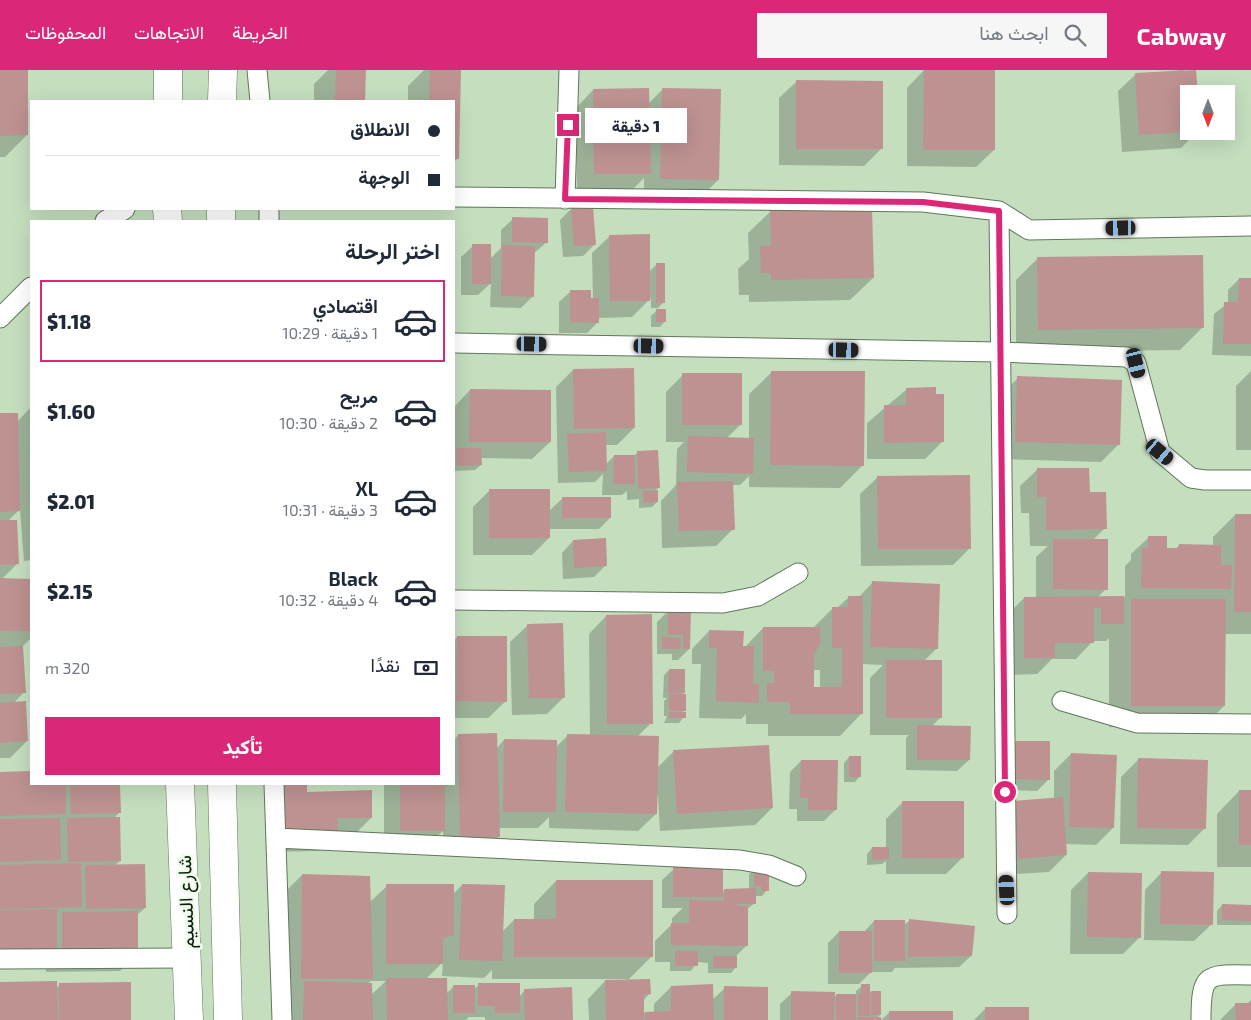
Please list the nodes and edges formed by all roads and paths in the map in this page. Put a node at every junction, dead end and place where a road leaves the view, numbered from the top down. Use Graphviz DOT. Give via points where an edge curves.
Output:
graph roads {
  1 [pos="168,70"];
  2 [pos="223,70"];
  3 [pos="257,70"];
  4 [pos="569,70"];
  5 [pos="168,100"];
  6 [pos="222,100"];
  7 [pos="260,100"];
  8 [pos="455,197"];
  9 [pos="565,199"];
  10 [pos="123,210"];
  11 [pos="999,211"];
  12 [pos="107,220"];
  13 [pos="1251,226"];
  14 [pos="30,288"];
  15 [pos="0,318"];
  16 [pos="455,343"];
  17 [pos="1000,352"];
  18 [pos="1251,480"];
  19 [pos="798,573"];
  20 [pos="455,600"];
  21 [pos="1062,701"];
  22 [pos="1251,724"];
  23 [pos="180,785"];
  24 [pos="222,785"];
  25 [pos="274,785"];
  26 [pos="276,838"];
  27 [pos="796,876"];
  28 [pos="1007,914"];
  29 [pos="0,958"];
  30 [pos="187,958"];
  31 [pos="1251,975"];
  32 [pos="189,1020"];
  33 [pos="228,1020"];
  34 [pos="282,1020"];
  35 [pos="1201,1020"];
  1 -- 5 [label="street"];
  2 -- 6 [label="street"];
  3 -- 7 [label="street"];
  4 -- 9 [label="street"];
  8 -- 9 [label="street"];
  9 -- 11 [label="street" via="923,202"];
  10 -- 12 [label="street"];
  11 -- 13 [label="street" via="1029,230"];
  11 -- 17 [label="street"];
  14 -- 15 [label="street"];
  16 -- 17 [label="street"];
  17 -- 18 [label="street" via="1133,359 1160,452 1191,478"];
  17 -- 28 [label="street"];
  19 -- 20 [label="street" via="758,596 723,603"];
  21 -- 22 [label="street" via="1137,723"];
  23 -- 30 [label="street, شارع النسيم"];
  24 -- 33 [label="street, شارع النسيم"];
  25 -- 26 [label="street"];
  26 -- 27 [label="street" via="740,860 769,865"];
  26 -- 34 [label="street"];
  29 -- 30 [label="street"];
  30 -- 32 [label="street, شارع النسيم"];
  31 -- 35 [label="street" via="1219,974 1206,980 1201,990"];
}
